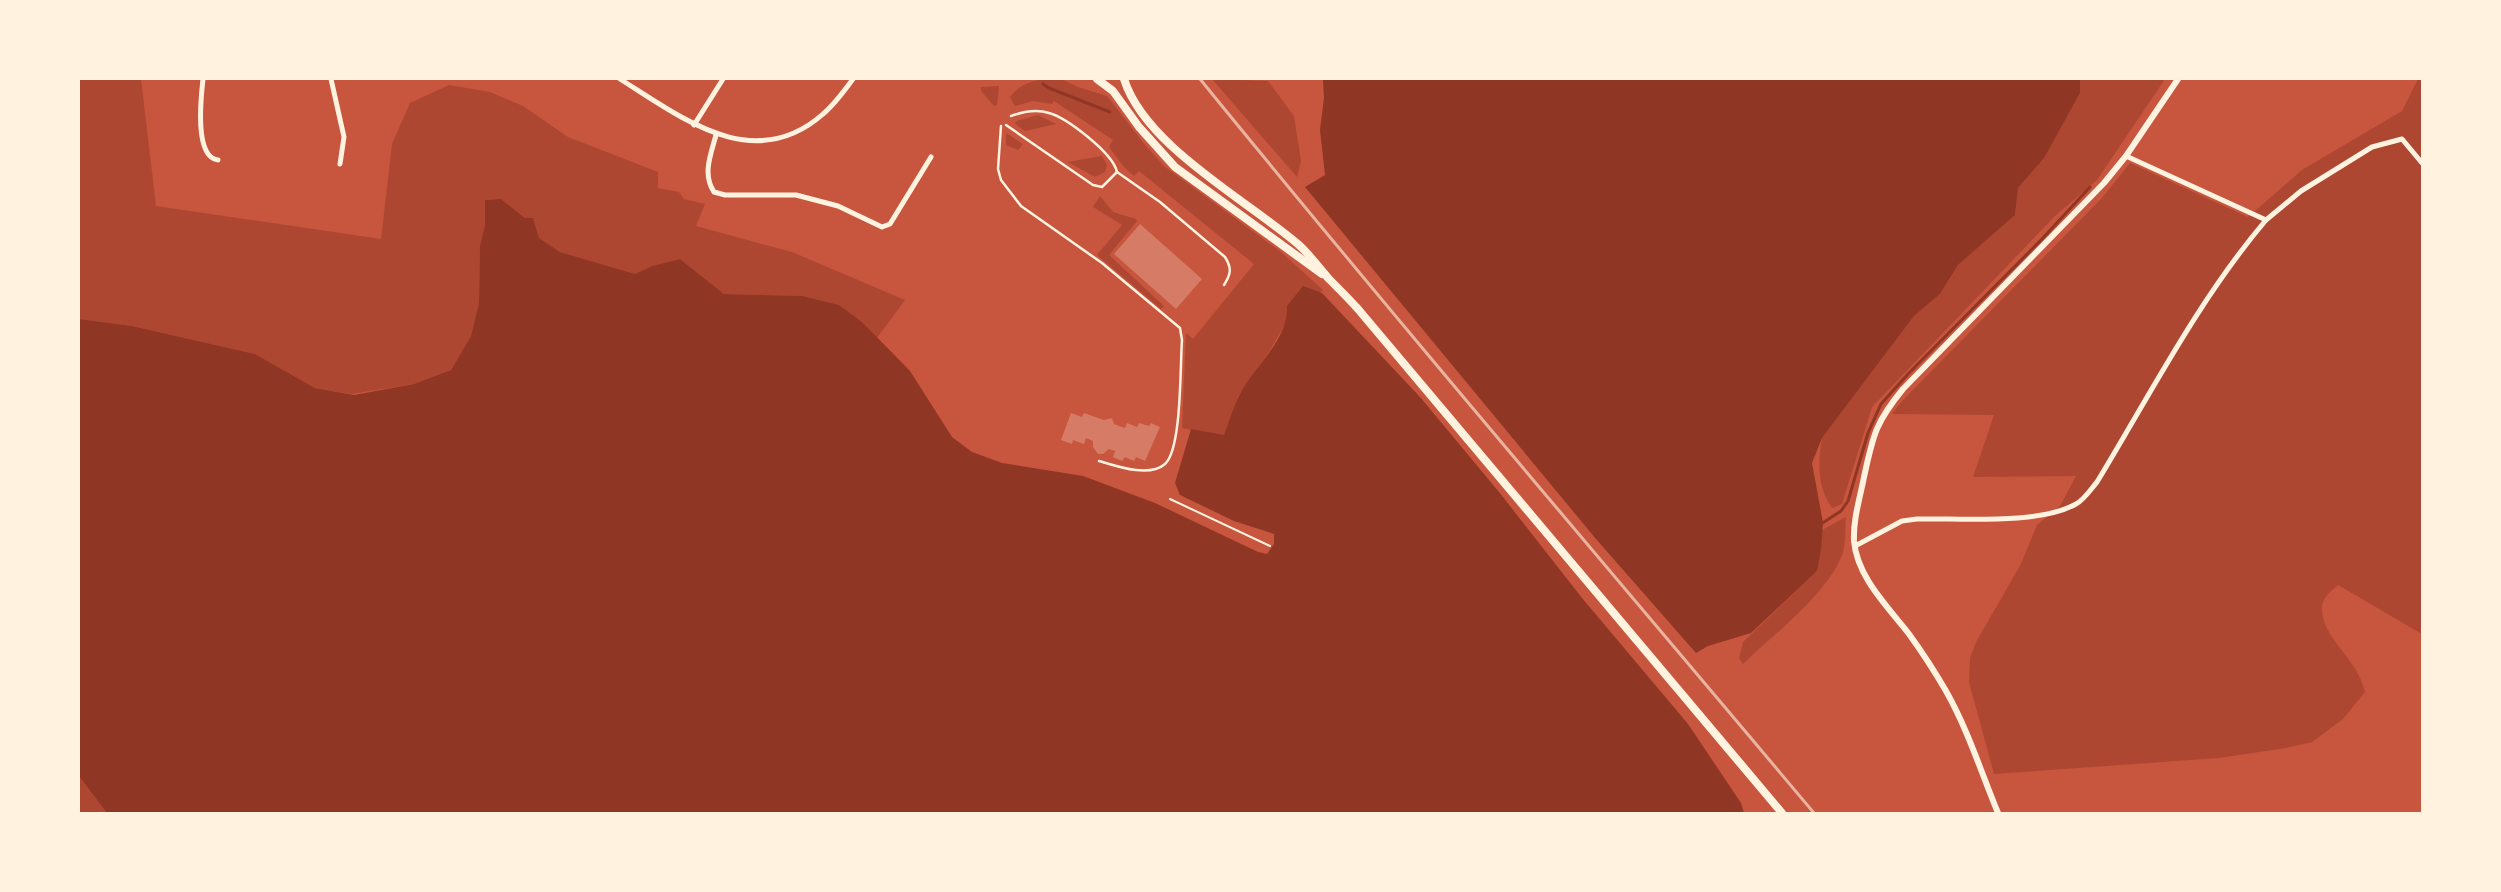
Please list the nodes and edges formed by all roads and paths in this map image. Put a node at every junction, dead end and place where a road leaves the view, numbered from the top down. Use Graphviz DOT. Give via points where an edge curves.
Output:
graph roads {
  1 [pos="203,79"];
  2 [pos="331,79"];
  3 [pos="620,79"];
  4 [pos="723,79"];
  5 [pos="853,79"];
  6 [pos="1097,79"];
  7 [pos="1124,79"];
  8 [pos="2178,79"];
  9 [pos="1011,116"];
  10 [pos="694,125"];
  11 [pos="1006,125"];
  12 [pos="1001,126"];
  13 [pos="716,134"];
  14 [pos="2126,156"];
  15 [pos="931,157"];
  16 [pos="218,160"];
  17 [pos="340,164"];
  18 [pos="2422,164"];
  19 [pos="1117,172"];
  20 [pos="2266,220"];
  21 [pos="1330,280"];
  22 [pos="1224,285"];
  23 [pos="1099,461"];
  24 [pos="1170,499"];
  25 [pos="1270,546"];
  26 [pos="1855,546"];
  27 [pos="1782,813"];
  28 [pos="1998,813"];
  1 -- 16 [label="street" via="202,142 209,156"];
  2 -- 17 [label="street" via="344,137"];
  3 -- 10 [label="street"];
  4 -- 10 [label="street"];
  5 -- 13 [label="street" via="824,114 798,130 768,140"];
  6 -- 21 [label="main road" via="1113,91 1139,127 1175,167"];
  7 -- 21 [label="main road" via="1128,92 1167,140 1202,173 1300,246"];
  8 -- 14 [label="street"];
  9 -- 19 [label="lane" via="1049,113 1101,146 1116,164"];
  10 -- 13 [label="street"];
  11 -- 19 [label="lane" via="1093,185 1102,187"];
  12 -- 23 [label="lane" via="998,170 1021,206 1102,263 1180,328 1174,447 1165,464 1152,470 1119,467"];
  13 -- 15 [label="street" via="707,170 707,179 714,192 725,195 796,195 838,206 882,227 890,224"];
  14 -- 20 [label="street"];
  14 -- 26 [label="street" via="2065,225 1884,411 1875,430 1857,510"];
  18 -- 20 [label="street" via="2402,139 2372,146 2301,191"];
  19 -- 22 [label="lane" via="1160,202 1225,257 1231,266"];
  20 -- 26 [label="street" via="2236,255 2208,296 2097,482 2078,503 2056,514 2035,517 1902,521"];
  21 -- 27 [label="main road" via="1374,328"];
  24 -- 25 [label="path"];
  26 -- 28 [label="street" via="1870,583 1947,692 1973,746"];
}
